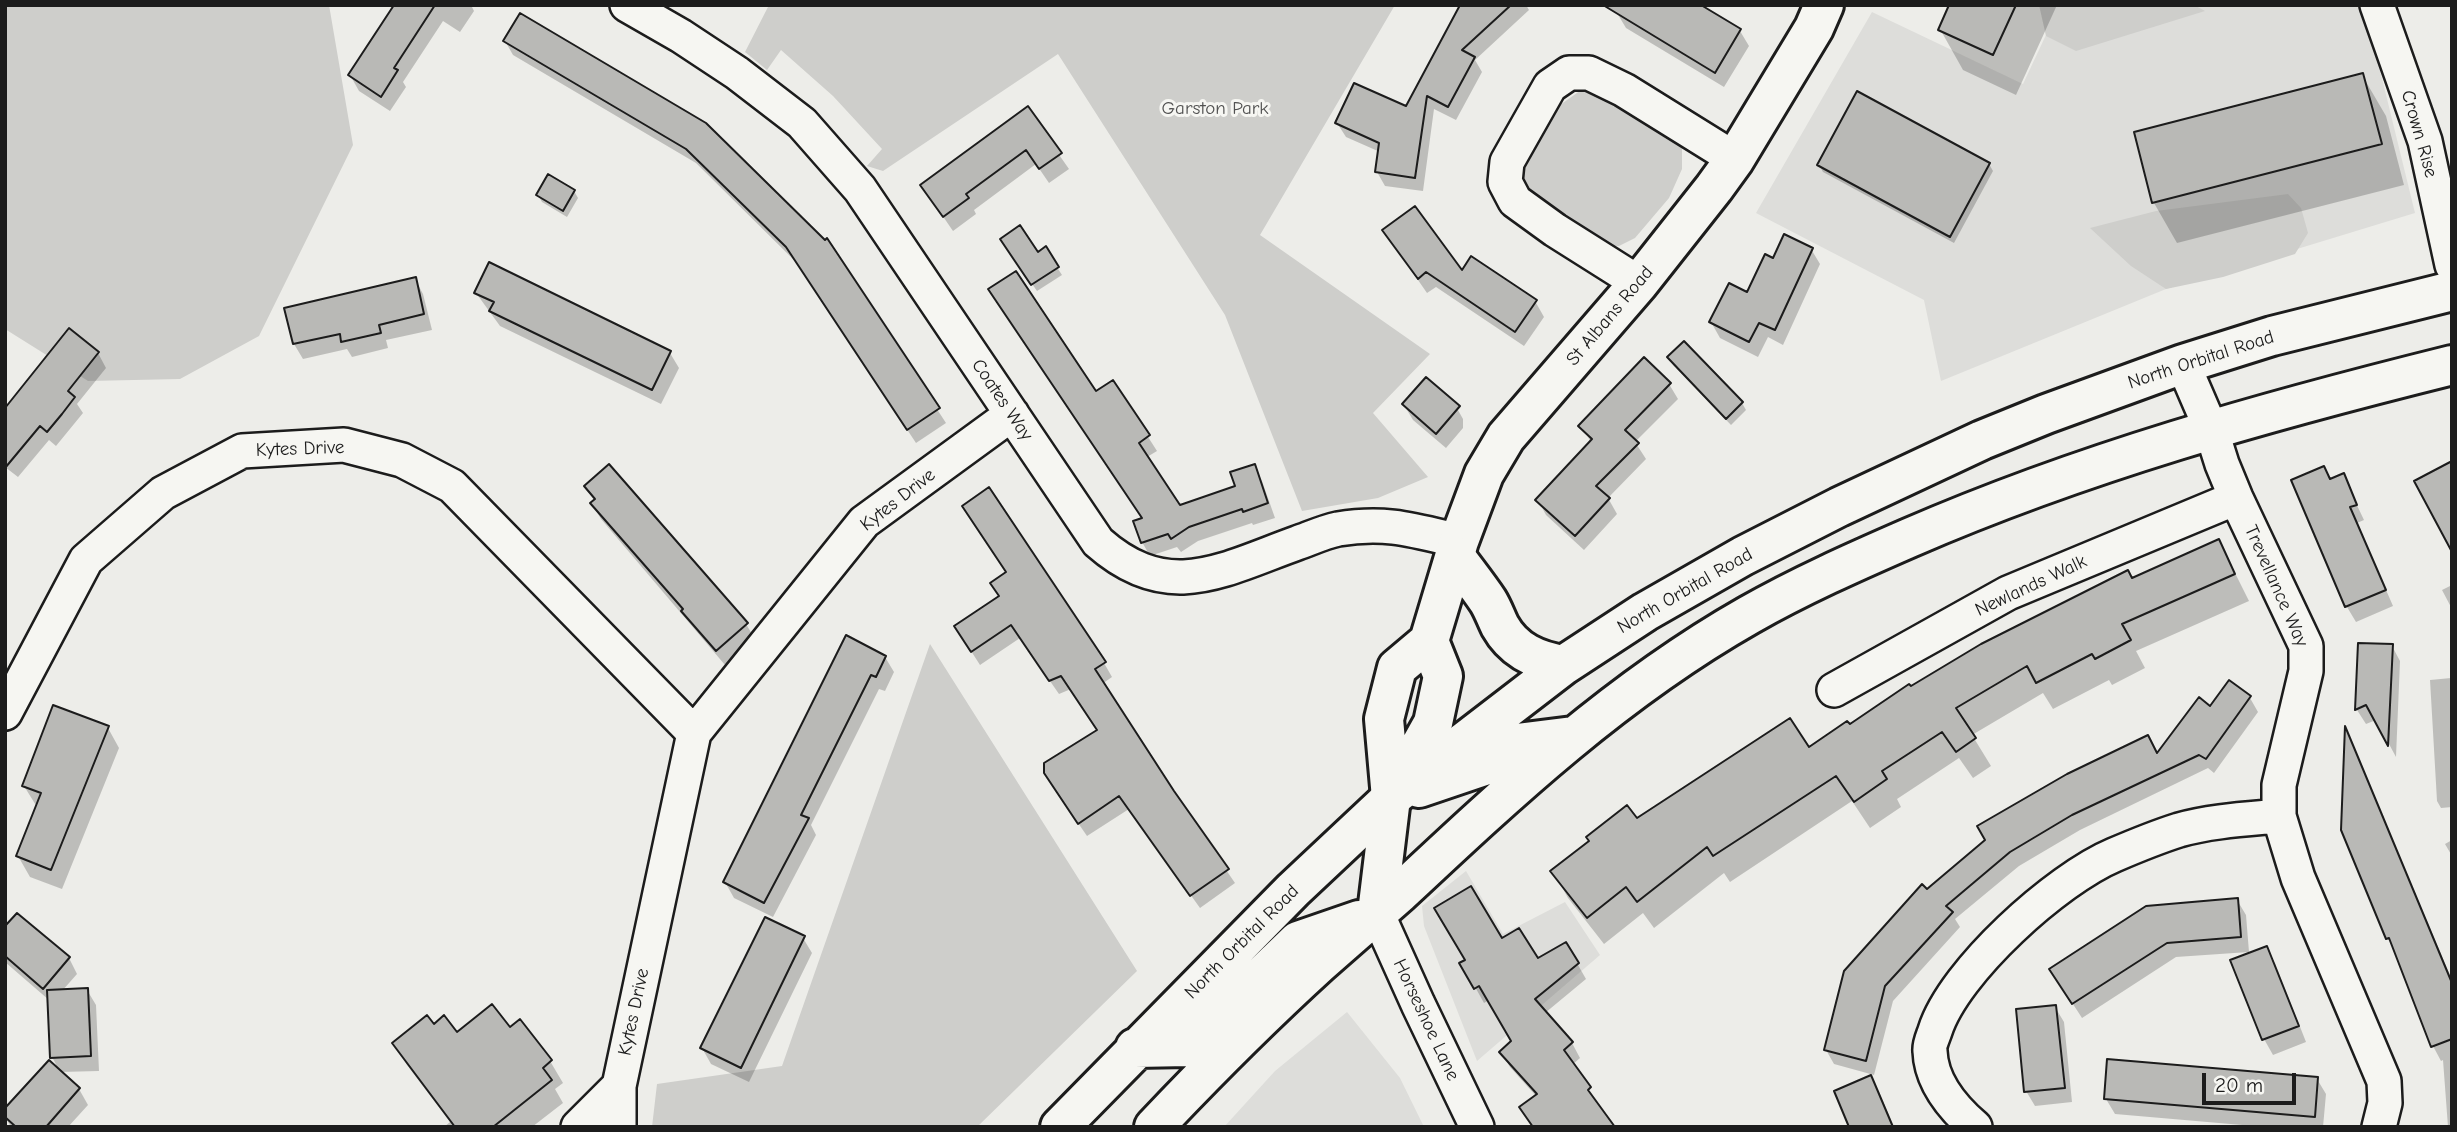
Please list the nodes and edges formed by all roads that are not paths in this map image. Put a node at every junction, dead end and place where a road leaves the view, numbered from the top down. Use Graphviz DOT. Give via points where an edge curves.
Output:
graph roads {
  1 [pos="627,5"];
  2 [pos="1824,5"];
  3 [pos="2377,5"];
  4 [pos="1735,159"];
  5 [pos="2452,265"];
  6 [pos="1639,283"];
  7 [pos="2452,291"];
  8 [pos="2183,365"];
  9 [pos="2452,365"];
  10 [pos="1012,414"];
  11 [pos="2211,429"];
  12 [pos="2236,498"];
  13 [pos="1457,549"];
  14 [pos="1564,664"];
  15 [pos="1834,690"];
  16 [pos="5,713"];
  17 [pos="694,733"];
  18 [pos="1573,736"];
  19 [pos="1391,798"];
  20 [pos="2279,816"];
  21 [pos="1377,913"];
  22 [pos="1135,1048"];
  23 [pos="619,1086"];
  24 [pos="578,1127"];
  25 [pos="619,1127"];
  26 [pos="1060,1127"];
  27 [pos="1154,1127"];
  28 [pos="1477,1127"];
  29 [pos="1975,1127"];
  30 [pos="2379,1127"];
  1 -- 10 [label="street, Coates Way" via="737,73 802,123 860,189"];
  2 -- 4 [label="main road, St Albans Road"];
  3 -- 5 [label="street, Crown Rise" via="2425,141"];
  4 -- 6 [label="main road, St Albans Road"];
  4 -- 6 [label="street" via="1589,74 1569,74 1550,86 1507,162 1505,182 1515,201"];
  6 -- 13 [label="main road, St Albans Road" via="1506,437 1484,474"];
  7 -- 8 [label="main road, North Orbital Road" via="2272,336"];
  8 -- 11 [label="street, Trevellance Way"];
  8 -- 14 [label="main road, North Orbital Road" via="1982,440 1839,507 1743,556"];
  9 -- 11 [label="main road"];
  10 -- 13 [label="street, Coates Way" via="1098,542 1131,566 1154,574 1209,575 1334,530 1368,525 1390,525"];
  10 -- 17 [label="street, Kytes Drive" via="864,522"];
  11 -- 12 [label="street, Trevellance Way"];
  11 -- 18 [label="main road" via="1981,507 1834,570 1689,651"];
  12 -- 15 [label="street, Newlands Walk" via="2008,593"];
  12 -- 20 [label="street, Trevellance Way" via="2306,646 2306,671 2279,785"];
  13 -- 14 [label="main road" via="1516,646 1529,656"];
  13 -- 19 [label="main road, St Albans Road" via="1429,641 1397,668 1384,719"];
  14 -- 19 [label="main road, North Orbital Road"];
  16 -- 17 [label="street, Kytes Drive" via="86,560 163,493 242,451 344,445 402,460 452,486"];
  17 -- 23 [label="street, Kytes Drive"];
  18 -- 19 [label="main road" via="1517,743 1484,766"];
  18 -- 21 [label="main road"];
  19 -- 21 [label="main road, St Albans Road"];
  19 -- 22 [label="main road, North Orbital Road"];
  20 -- 29 [label="street" via="2181,829 2112,855 2060,887 2008,930 1960,986 1939,1019 1929,1049 1935,1074 1954,1108"];
  20 -- 30 [label="street, Trevellance Way" via="2298,878 2384,1081"];
  21 -- 22 [label="main road" via="1298,941 1188,1047"];
  21 -- 27 [label="main road"];
  21 -- 28 [label="street, Horseshoe Lane"];
  22 -- 26 [label="main road, North Orbital Road"];
  23 -- 24 [label="street"];
  23 -- 25 [label="street, Kytes Drive"];
}
